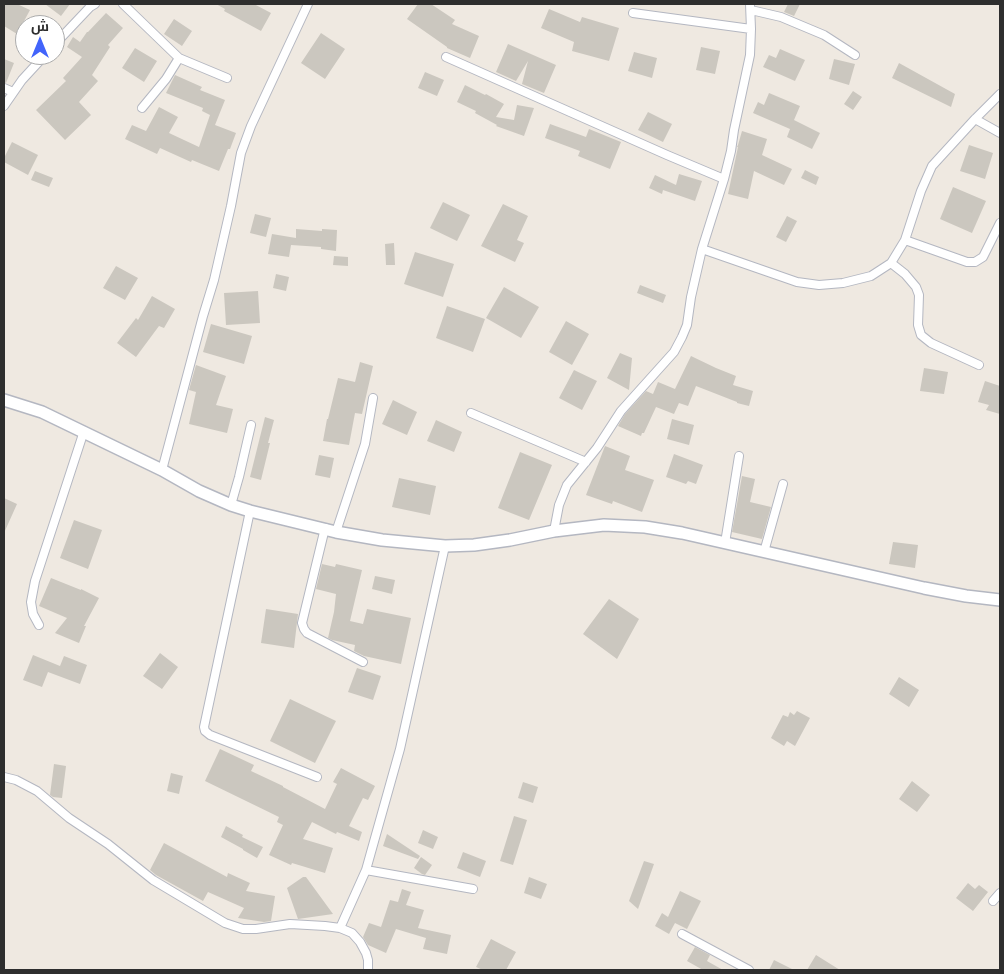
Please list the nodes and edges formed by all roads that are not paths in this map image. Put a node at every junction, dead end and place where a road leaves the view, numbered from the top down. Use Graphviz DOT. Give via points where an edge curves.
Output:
graph roads {
  1 [pos="95,4"];
  2 [pos="123,4"];
  3 [pos="304,5"];
  4 [pos="750,7"];
  5 [pos="633,13"];
  6 [pos="751,29"];
  7 [pos="65,33"];
  8 [pos="855,55"];
  9 [pos="179,58"];
  10 [pos="446,58"];
  11 [pos="36,65"];
  12 [pos="227,78"];
  13 [pos="4,88"];
  14 [pos="13,92"];
  15 [pos="1000,94"];
  16 [pos="4,106"];
  17 [pos="142,108"];
  18 [pos="974,119"];
  19 [pos="1000,133"];
  20 [pos="724,179"];
  21 [pos="1000,223"];
  22 [pos="906,240"];
  23 [pos="702,249"];
  24 [pos="891,263"];
  25 [pos="979,365"];
  26 [pos="373,398"];
  27 [pos="4,400"];
  28 [pos="471,412"];
  29 [pos="251,425"];
  30 [pos="84,431"];
  31 [pos="739,456"];
  32 [pos="586,462"];
  33 [pos="162,470"];
  34 [pos="782,484"];
  35 [pos="230,505"];
  36 [pos="250,511"];
  37 [pos="325,528"];
  38 [pos="554,531"];
  39 [pos="336,532"];
  40 [pos="725,543"];
  41 [pos="445,546"];
  42 [pos="764,552"];
  43 [pos="1000,600"];
  44 [pos="39,625"];
  45 [pos="363,662"];
  46 [pos="4,777"];
  47 [pos="317,777"];
  48 [pos="366,870"];
  49 [pos="473,889"];
  50 [pos="1000,893"];
  51 [pos="993,901"];
  52 [pos="340,928"];
  53 [pos="682,934"];
  54 [pos="369,970"];
  55 [pos="749,970"];
  1 -- 7 [label="street"];
  2 -- 9 [label="street"];
  3 -- 33 [label="street" via="241,153 214,280"];
  4 -- 6 [label="street"];
  4 -- 8 [label="street" via="824,35"];
  5 -- 6 [label="street"];
  6 -- 20 [label="street" via="750,55"];
  9 -- 12 [label="street"];
  9 -- 17 [label="street"];
  10 -- 20 [label="street"];
  11 -- 14 [label="street"];
  13 -- 14 [label="street"];
  14 -- 16 [label="street"];
  15 -- 18 [label="street"];
  18 -- 19 [label="street"];
  18 -- 22 [label="street" via="932,166"];
  20 -- 23 [label="street"];
  21 -- 22 [label="street" via="983,257 975,262 966,262"];
  22 -- 24 [label="street"];
  23 -- 24 [label="street" via="797,282 818,285 871,276"];
  23 -- 32 [label="street" via="687,325 678,345 621,411"];
  24 -- 25 [label="street" via="916,287 921,335 931,343"];
  26 -- 39 [label="street" via="365,444"];
  27 -- 30 [label="street" via="42,412"];
  28 -- 32 [label="street"];
  29 -- 35 [label="street"];
  30 -- 33 [label="street"];
  30 -- 44 [label="street" via="35,581 31,602"];
  31 -- 40 [label="street"];
  32 -- 38 [label="street" via="567,485"];
  33 -- 35 [label="street"];
  34 -- 42 [label="street"];
  35 -- 36 [label="street"];
  36 -- 37 [label="street"];
  36 -- 47 [label="street" via="205,731"];
  37 -- 39 [label="street"];
  37 -- 45 [label="street" via="302,623 307,633"];
  38 -- 40 [label="street" via="604,525 645,527"];
  38 -- 41 [label="street" via="474,545"];
  39 -- 41 [label="street"];
  40 -- 42 [label="street"];
  41 -- 48 [label="street" via="400,749"];
  42 -- 43 [label="street" via="924,588"];
  46 -- 52 [label="street" via="37,791 68,818 108,844 153,880 225,923 243,930 290,924"];
  48 -- 49 [label="street"];
  48 -- 52 [label="street"];
  50 -- 51 [label="street"];
  52 -- 54 [label="street" via="360,942"];
  53 -- 55 [label="street"];
}
